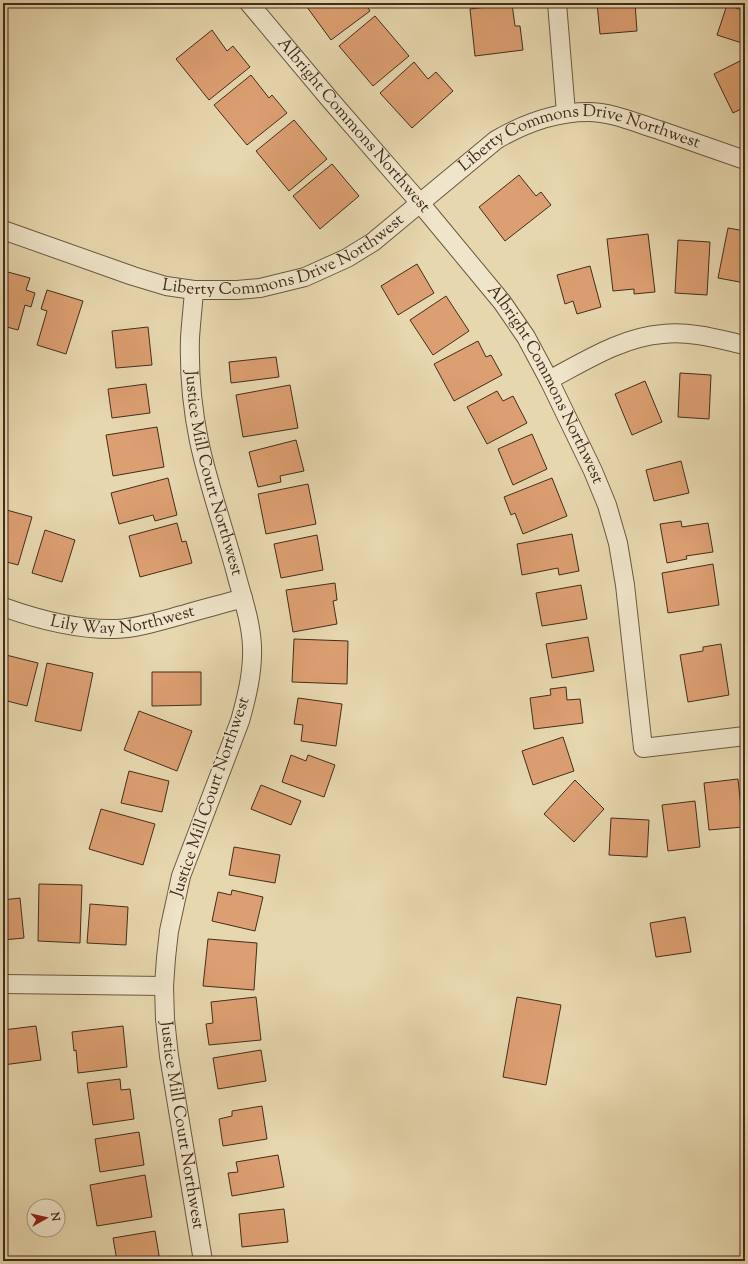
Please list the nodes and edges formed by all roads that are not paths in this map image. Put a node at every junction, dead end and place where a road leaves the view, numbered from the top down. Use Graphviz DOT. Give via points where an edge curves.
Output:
graph roads {
  1 [pos="249,3"];
  2 [pos="557,3"];
  3 [pos="566,113"];
  4 [pos="745,160"];
  5 [pos="420,203"];
  6 [pos="3,230"];
  7 [pos="194,290"];
  8 [pos="745,345"];
  9 [pos="549,380"];
  10 [pos="243,598"];
  11 [pos="3,607"];
  12 [pos="745,736"];
  13 [pos="3,984"];
  14 [pos="164,986"];
  15 [pos="203,1261"];
  1 -- 5 [label="street, Albright Commons Northwest"];
  2 -- 3 [label="street"];
  3 -- 4 [label="street, Liberty Commons Drive Northwest" via="589,112 616,116"];
  3 -- 5 [label="street, Liberty Commons Drive Northwest" via="530,122 496,140"];
  5 -- 7 [label="street, Liberty Commons Drive Northwest" via="373,242 347,258 305,277 260,288"];
  5 -- 9 [label="street, Albright Commons Northwest" via="502,302 526,337"];
  6 -- 7 [label="street, Liberty Commons Drive Northwest" via="133,276 166,286"];
  7 -- 10 [label="street, Justice Mill Court Northwest" via="190,345 197,428"];
  8 -- 9 [label="street" via="708,336 686,334 643,337 622,343"];
  9 -- 12 [label="street, Albright Commons Northwest" via="593,471 607,505 618,543 643,748"];
  10 -- 11 [label="street, Lily Way Northwest" via="140,626 117,629 42,620"];
  10 -- 14 [label="street, Justice Mill Court Northwest" via="252,646 247,696 240,721 181,876 169,931"];
  13 -- 14 [label="street"];
  14 -- 15 [label="street, Justice Mill Court Northwest" via="168,1056"];
}
